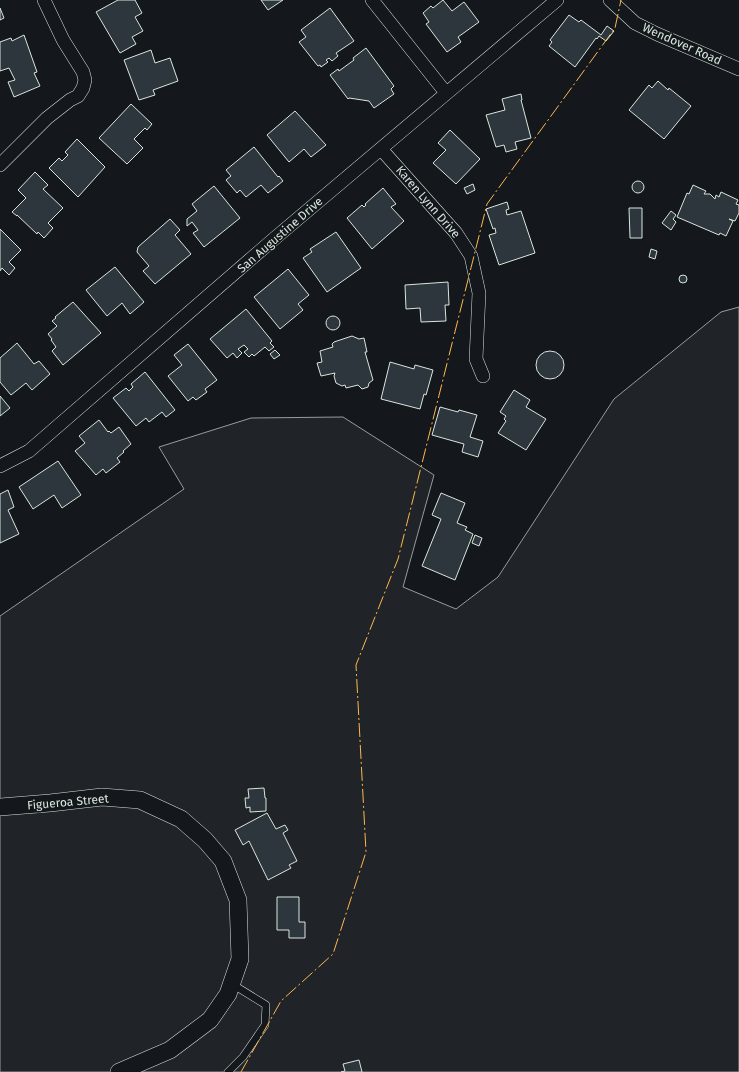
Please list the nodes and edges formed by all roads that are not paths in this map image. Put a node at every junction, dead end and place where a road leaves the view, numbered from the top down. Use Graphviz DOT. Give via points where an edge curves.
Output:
graph roads {
  1 [pos="44,0"];
  2 [pos="372,0"];
  3 [pos="557,0"];
  4 [pos="610,0"];
  5 [pos="739,69"];
  6 [pos="446,93"];
  7 [pos="381,149"];
  8 [pos="0,165"];
  9 [pos="483,376"];
  10 [pos="0,466"];
  11 [pos="0,807"];
  12 [pos="232,984"];
  13 [pos="119,1072"];
  14 [pos="228,1072"];
  1 -- 8 [label="street" via="63,40 83,72 83,88 78,96 47,118"];
  2 -- 6 [label="street"];
  3 -- 6 [label="street, San Augustine Drive"];
  4 -- 5 [label="street, Wendover Road" via="635,23"];
  6 -- 7 [label="street, San Augustine Drive"];
  7 -- 9 [label="street, Karen Lynn Drive" via="456,233 471,256 479,293 476,359"];
  7 -- 10 [label="street, San Augustine Drive" via="29,451"];
  11 -- 12 [label="street, Figueroa Street" via="102,797 140,800 181,819 205,840 223,861 238,900 240,960"];
  12 -- 13 [label="street, Figueroa Street" via="210,1020 170,1050"];
  12 -- 14 [label="lane" via="266,1005 265,1025 243,1058"];
}
